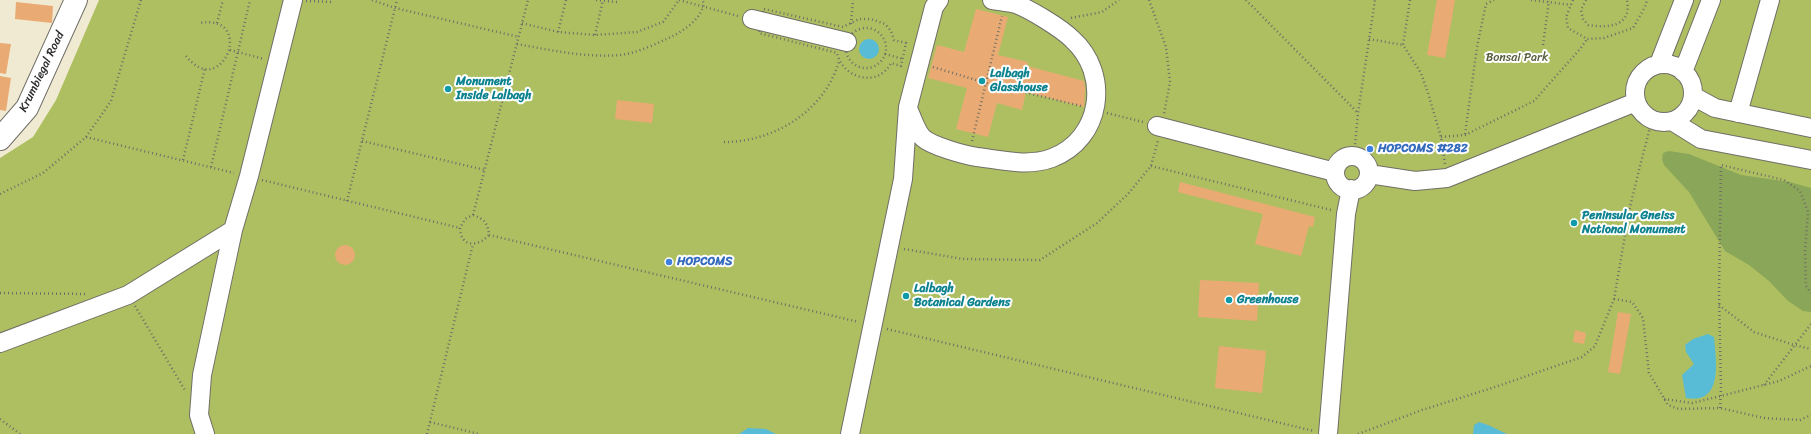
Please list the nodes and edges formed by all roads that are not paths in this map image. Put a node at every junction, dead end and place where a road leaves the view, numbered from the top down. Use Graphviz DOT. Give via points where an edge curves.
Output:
graph roads {
  1 [pos="76,0"];
  2 [pos="294,0"];
  3 [pos="1684,0"];
  4 [pos="1711,0"];
  5 [pos="1770,0"];
  6 [pos="999,1"];
  7 [pos="941,2"];
  8 [pos="752,19"];
  9 [pos="845,42"];
  10 [pos="1659,64"];
  11 [pos="1684,72"];
  12 [pos="1693,96"];
  13 [pos="1636,102"];
  14 [pos="908,107"];
  15 [pos="1738,112"];
  16 [pos="1672,121"];
  17 [pos="1159,127"];
  18 [pos="5,128"];
  19 [pos="1811,128"];
  20 [pos="1811,160"];
  21 [pos="1335,172"];
  22 [pos="1369,174"];
  23 [pos="1351,190"];
  24 [pos="233,230"];
  25 [pos="0,343"];
  26 [pos="1323,433"];
  27 [pos="205,434"];
  28 [pos="850,434"];
  1 -- 18 [label="main road, Krumbiegal Road" via="27,108"];
  2 -- 24 [label="street"];
  3 -- 10 [label="street"];
  4 -- 11 [label="street"];
  5 -- 15 [label="street"];
  6 -- 14 [label="street" via="1016,4 1046,21 1072,38 1083,51 1091,66 1096,88 1096,110 1082,137 1069,149 1052,158 1018,163 968,155 923,138"];
  7 -- 14 [label="street" via="919,63"];
  8 -- 9 [label="street"];
  10 -- 11 [label="street" via="1670,65"];
  10 -- 13 [label="street" via="1643,72 1637,80 1634,90"];
  11 -- 12 [label="street" via="1692,86"];
  12 -- 15 [label="street" via="1715,108"];
  12 -- 16 [label="street" via="1687,111"];
  13 -- 16 [label="street" via="1644,115 1652,120"];
  13 -- 22 [label="street" via="1447,178 1415,180"];
  14 -- 28 [label="street" via="904,179"];
  15 -- 19 [label="street"];
  16 -- 20 [label="street" via="1701,139"];
  17 -- 21 [label="street"];
  21 -- 22 [label="street" via="1341,160 1347,156 1354,156 1365,162"];
  21 -- 23 [label="street" via="1339,184"];
  22 -- 23 [label="street" via="1363,185"];
  23 -- 26 [label="street" via="1346,214"];
  24 -- 25 [label="street" via="128,295"];
  24 -- 27 [label="street" via="202,375 199,415"];
}
